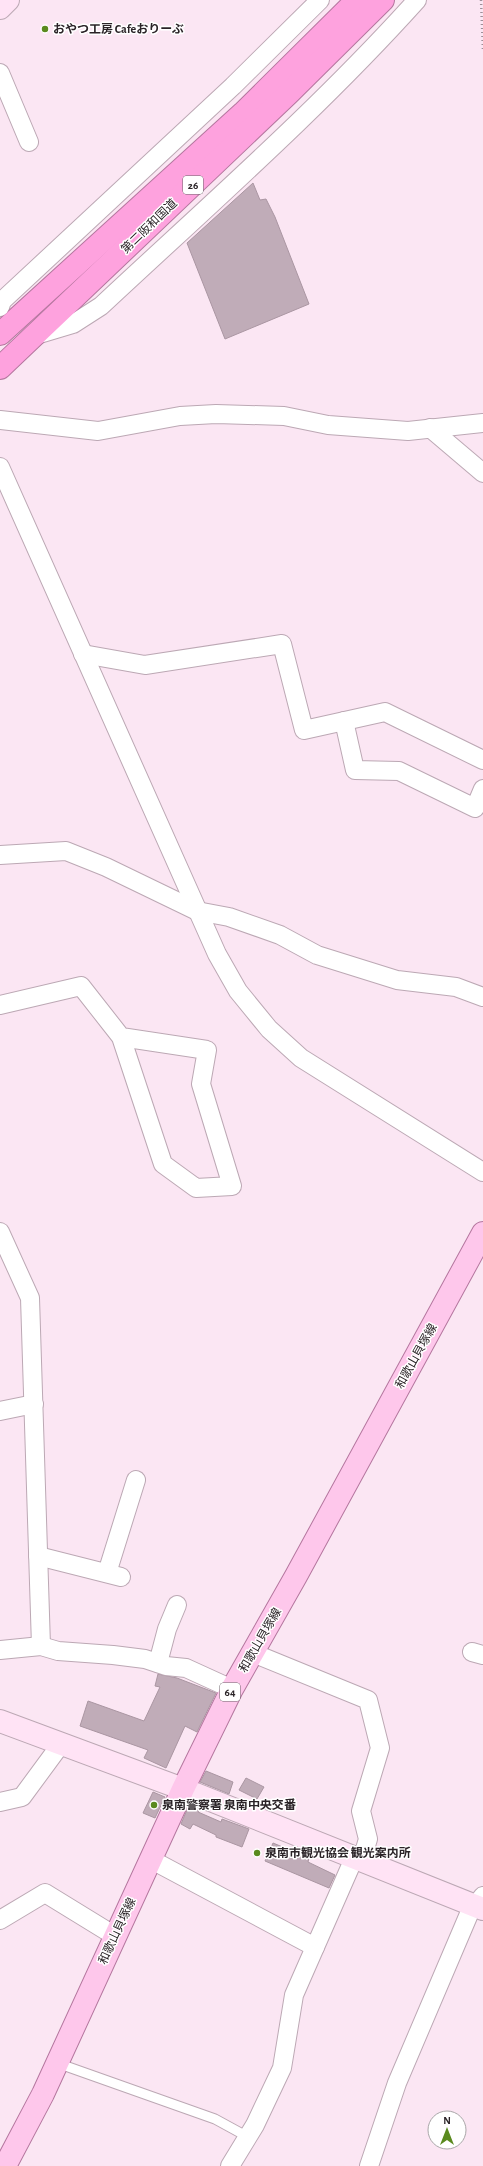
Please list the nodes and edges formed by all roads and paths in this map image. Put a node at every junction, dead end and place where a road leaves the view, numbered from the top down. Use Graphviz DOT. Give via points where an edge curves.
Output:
graph roads {
  1 [pos="8,0"];
  2 [pos="320,0"];
  3 [pos="357,0"];
  4 [pos="383,0"];
  5 [pos="417,0"];
  6 [pos="481,0"];
  7 [pos="0,8"];
  8 [pos="483,51"];
  9 [pos="0,73"];
  10 [pos="29,142"];
  11 [pos="0,307"];
  12 [pos="0,334"];
  13 [pos="34,336"];
  14 [pos="0,368"];
  15 [pos="0,420"];
  16 [pos="483,423"];
  17 [pos="430,428"];
  18 [pos="0,467"];
  19 [pos="483,473"];
  20 [pos="83,654"];
  21 [pos="344,721"];
  22 [pos="483,760"];
  23 [pos="483,789"];
  24 [pos="0,855"];
  25 [pos="197,911"];
  26 [pos="483,997"];
  27 [pos="0,1005"];
  28 [pos="121,1036"];
  29 [pos="483,1172"];
  30 [pos="0,1232"];
  31 [pos="483,1233"];
  32 [pos="34,1404"];
  33 [pos="0,1411"];
  34 [pos="136,1480"];
  35 [pos="38,1556"];
  36 [pos="177,1606"];
  37 [pos="41,1646"];
  38 [pos="0,1650"];
  39 [pos="253,1653"];
  40 [pos="158,1663"];
  41 [pos="232,1689"];
  42 [pos="0,1721"];
  43 [pos="61,1744"];
  44 [pos="183,1789"];
  45 [pos="0,1802"];
  46 [pos="358,1858"];
  47 [pos="150,1859"];
  48 [pos="480,1904"];
  49 [pos="0,1920"];
  50 [pos="115,1936"];
  51 [pos="315,1947"];
  52 [pos="57,2063"];
  53 [pos="248,2136"];
  54 [pos="5,2166"];
  55 [pos="230,2166"];
  56 [pos="369,2166"];
  1 -- 7 [label="main road"];
  2 -- 11 [label="street" via="233,86 2,301"];
  3 -- 12 [label="highway, 第二阪和国道 / 26" via="243,113"];
  4 -- 13 [label="highway, 第二阪和国道 / 26"];
  5 -- 13 [label="street" via="381,40 291,128 101,306 74,324"];
  6 -- 8 [label="path"];
  9 -- 10 [label="street"];
  13 -- 14 [label="highway, 第二阪和国道 / 26"];
  15 -- 17 [label="street" via="98,431 180,416 216,414 284,416 328,425 408,431"];
  16 -- 17 [label="street"];
  17 -- 19 [label="street"];
  18 -- 20 [label="street"];
  20 -- 21 [label="street" via="144,664 282,644 304,730"];
  20 -- 25 [label="street"];
  21 -- 22 [label="street" via="385,712"];
  21 -- 23 [label="street" via="355,770 399,771 475,808"];
  24 -- 25 [label="street" via="66,851 106,867"];
  25 -- 26 [label="street" via="229,918 280,935 317,955 397,980 456,987"];
  25 -- 29 [label="street" via="238,991 274,1034 301,1058"];
  27 -- 28 [label="street" via="81,986"];
  28 -- 28 [label="street" via="207,1050 200,1084 232,1186 196,1188 163,1164"];
  30 -- 32 [label="street" via="30,1298"];
  31 -- 39 [label="main road, 和歌山貝塚線 / 64"];
  32 -- 33 [label="street"];
  32 -- 35 [label="street"];
  34 -- 35 [label="street" via="114,1575"];
  35 -- 37 [label="street"];
  36 -- 40 [label="street" via="167,1629"];
  37 -- 38 [label="street"];
  37 -- 40 [label="street" via="58,1652 114,1655"];
  39 -- 41 [label="main road, 和歌山貝塚線 / 64"];
  39 -- 46 [label="street" via="368,1700 380,1748 360,1812 368,1839"];
  40 -- 41 [label="street" via="186,1668"];
  41 -- 44 [label="main road, 和歌山貝塚線 / 64"];
  42 -- 43 [label="main road"];
  43 -- 44 [label="main road"];
  43 -- 45 [label="street" via="22,1797"];
  44 -- 46 [label="main road"];
  44 -- 47 [label="main road, 和歌山貝塚線 / 64"];
  46 -- 48 [label="main road"];
  46 -- 51 [label="street"];
  47 -- 50 [label="main road, 和歌山貝塚線 / 64"];
  47 -- 51 [label="street"];
  48 -- 56 [label="street" via="469,1914 397,2083"];
  49 -- 50 [label="street" via="45,1893"];
  50 -- 52 [label="main road, 和歌山貝塚線 / 64"];
  51 -- 53 [label="street" via="294,1995 282,2068"];
  52 -- 53 [label="lane" via="215,2119"];
  52 -- 54 [label="main road, 和歌山貝塚線 / 64"];
  53 -- 55 [label="street"];
}
